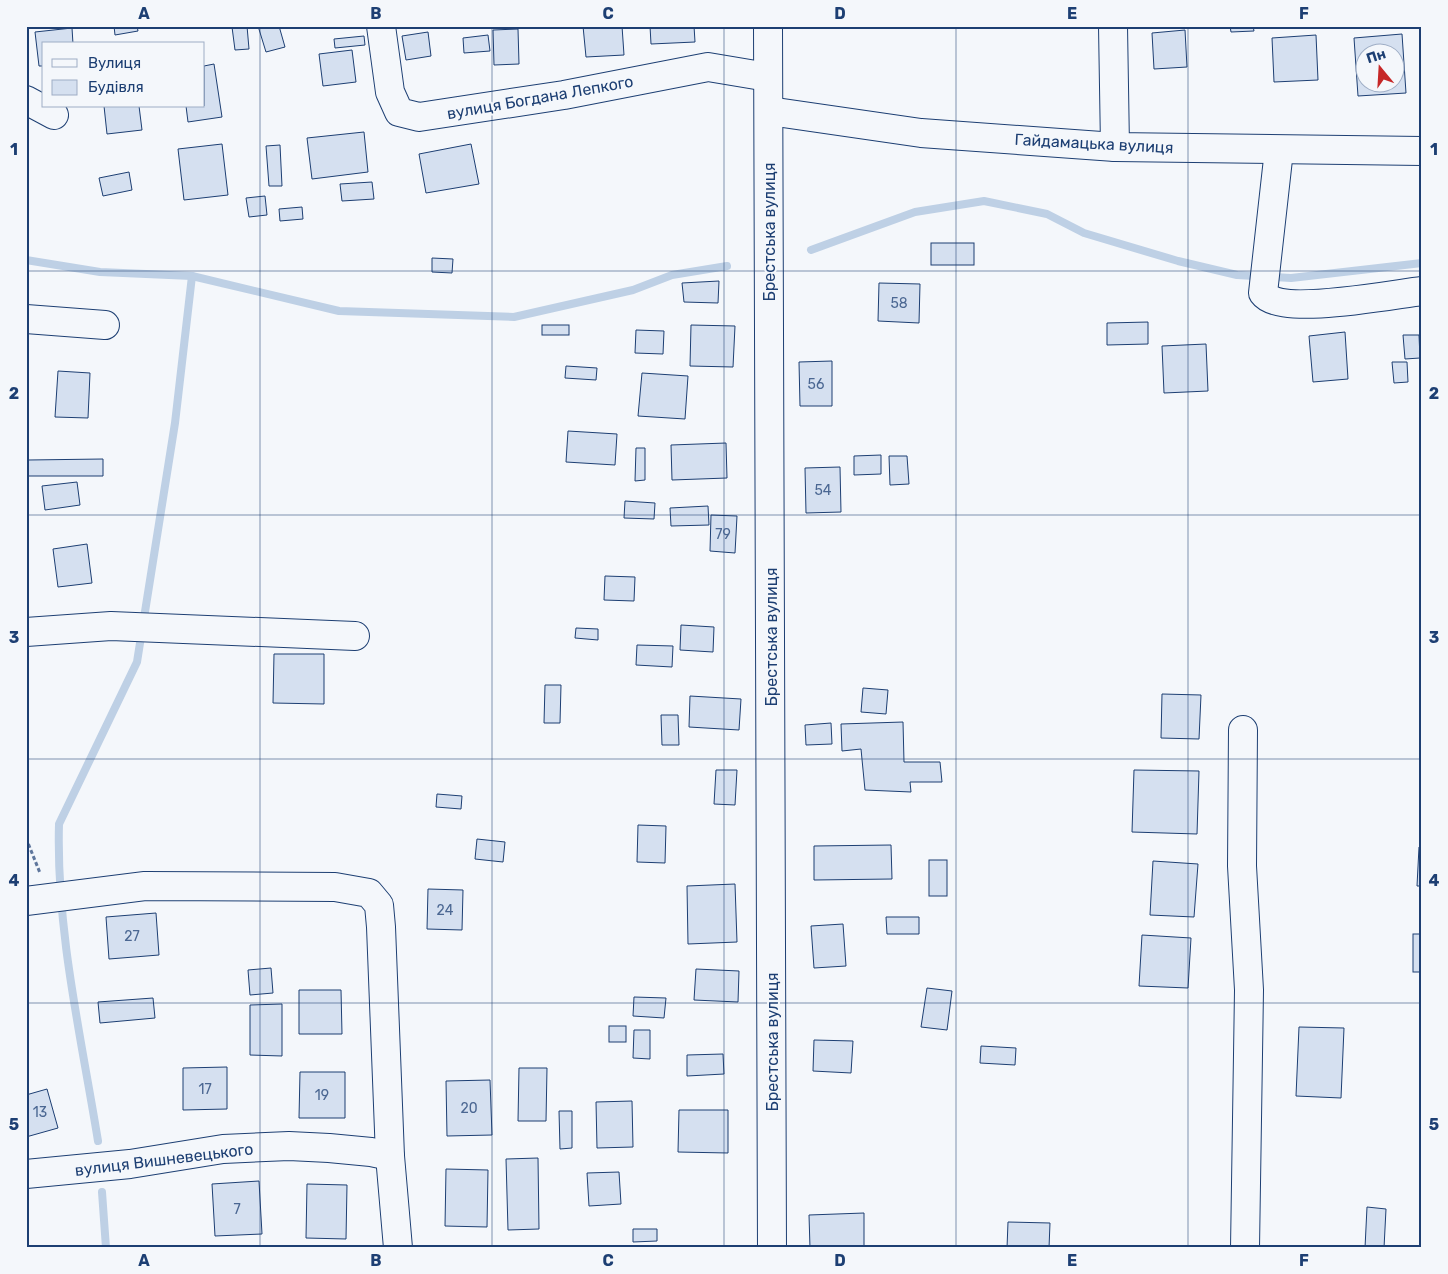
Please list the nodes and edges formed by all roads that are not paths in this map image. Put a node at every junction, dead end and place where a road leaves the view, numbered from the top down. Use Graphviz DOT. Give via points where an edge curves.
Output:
graph roads {
  1 [pos="381,26"];
  2 [pos="768,26"];
  3 [pos="1113,26"];
  4 [pos="768,77"];
  5 [pos="26,100"];
  6 [pos="769,111"];
  7 [pos="54,116"];
  8 [pos="1115,147"];
  9 [pos="1279,150"];
  10 [pos="1422,151"];
  11 [pos="1422,291"];
  12 [pos="26,319"];
  13 [pos="105,325"];
  14 [pos="26,632"];
  15 [pos="355,636"];
  16 [pos="1243,730"];
  17 [pos="49,897"];
  18 [pos="390,1156"];
  19 [pos="26,1174"];
  20 [pos="398,1248"];
  21 [pos="772,1248"];
  22 [pos="1245,1248"];
  1 -- 4 [label="street, вулиця Богдана Лепкого" via="390,92 399,112 419,117 564,95 708,67"];
  2 -- 4 [label="street, Брестська вулиця"];
  3 -- 8 [label="street"];
  4 -- 6 [label="street, Брестська вулиця"];
  5 -- 7 [label="street"];
  6 -- 8 [label="street, Гайдамацька вулиця" via="921,133"];
  6 -- 21 [label="street, Брестська вулиця"];
  8 -- 9 [label="street, Гайдамацька вулиця"];
  9 -- 10 [label="street, Гайдамацька вулиця"];
  9 -- 11 [label="street" via="1265,296 1280,302 1326,304"];
  12 -- 13 [label="street"];
  14 -- 15 [label="street" via="111,626"];
  16 -- 22 [label="street" via="1242,866 1250,990"];
  17 -- 18 [label="street" via="145,886 335,887 369,893 379,905 381,927"];
  18 -- 19 [label="street, вулиця Вишневецького" via="321,1148 223,1149 130,1164"];
  18 -- 20 [label="street"];
}
